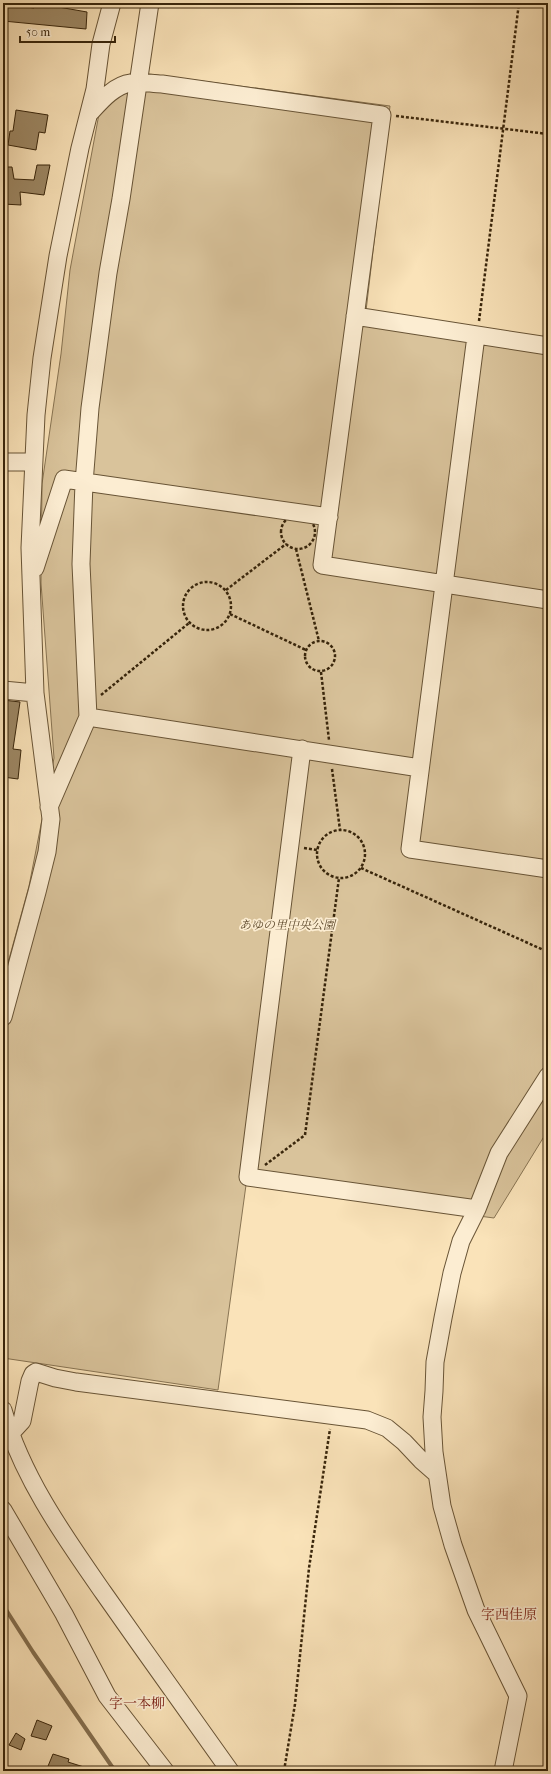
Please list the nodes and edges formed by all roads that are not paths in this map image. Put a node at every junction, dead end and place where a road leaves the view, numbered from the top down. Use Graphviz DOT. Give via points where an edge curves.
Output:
graph roads {
  1 [pos="112,3"];
  2 [pos="150,3"];
  3 [pos="139,82"];
  4 [pos="89,114"];
  5 [pos="355,316"];
  6 [pos="476,336"];
  7 [pos="548,346"];
  8 [pos="3,462"];
  9 [pos="33,462"];
  10 [pos="84,483"];
  11 [pos="329,517"];
  12 [pos="32,578"];
  13 [pos="444,584"];
  14 [pos="548,600"];
  15 [pos="3,690"];
  16 [pos="35,693"];
  17 [pos="87,712"];
  18 [pos="302,750"];
  19 [pos="420,768"];
  20 [pos="49,807"];
  21 [pos="548,869"];
  22 [pos="3,1017"];
  23 [pos="548,1076"];
  24 [pos="477,1209"];
  25 [pos="3,1410"];
  26 [pos="10,1434"];
  27 [pos="437,1474"];
  28 [pos="3,1510"];
  29 [pos="165,1771"];
  30 [pos="230,1771"];
  31 [pos="503,1771"];
  1 -- 4 [label="street"];
  2 -- 3 [label="street"];
  3 -- 4 [label="street" via="123,85 108,95"];
  3 -- 5 [label="street" via="382,115"];
  3 -- 10 [label="street" via="98,337"];
  4 -- 9 [label="street" via="50,304 36,415"];
  5 -- 6 [label="street"];
  5 -- 11 [label="street"];
  6 -- 7 [label="street"];
  6 -- 13 [label="street"];
  8 -- 9 [label="street"];
  9 -- 12 [label="street" via="30,548"];
  10 -- 11 [label="street"];
  10 -- 12 [label="street" via="64,479"];
  10 -- 17 [label="street" via="81,564"];
  11 -- 13 [label="street" via="322,565"];
  12 -- 16 [label="street"];
  13 -- 14 [label="street"];
  13 -- 19 [label="street"];
  15 -- 16 [label="street"];
  16 -- 20 [label="street"];
  17 -- 18 [label="street"];
  17 -- 20 [label="street"];
  18 -- 19 [label="street"];
  18 -- 24 [label="street" via="248,1177"];
  19 -- 21 [label="street" via="410,849"];
  20 -- 22 [label="street" via="47,852"];
  23 -- 24 [label="street" via="499,1153"];
  24 -- 27 [label="street" via="461,1241 452,1273 435,1362 432,1417"];
  25 -- 26 [label="street"];
  26 -- 27 [label="street" via="22,1421 30,1380 36,1372 84,1383 367,1420 387,1428"];
  26 -- 30 [label="street" via="32,1481 74,1550"];
  27 -- 31 [label="street" via="442,1506 453,1545 476,1610 518,1696"];
  28 -- 29 [label="street" via="64,1614 107,1696"];
}
